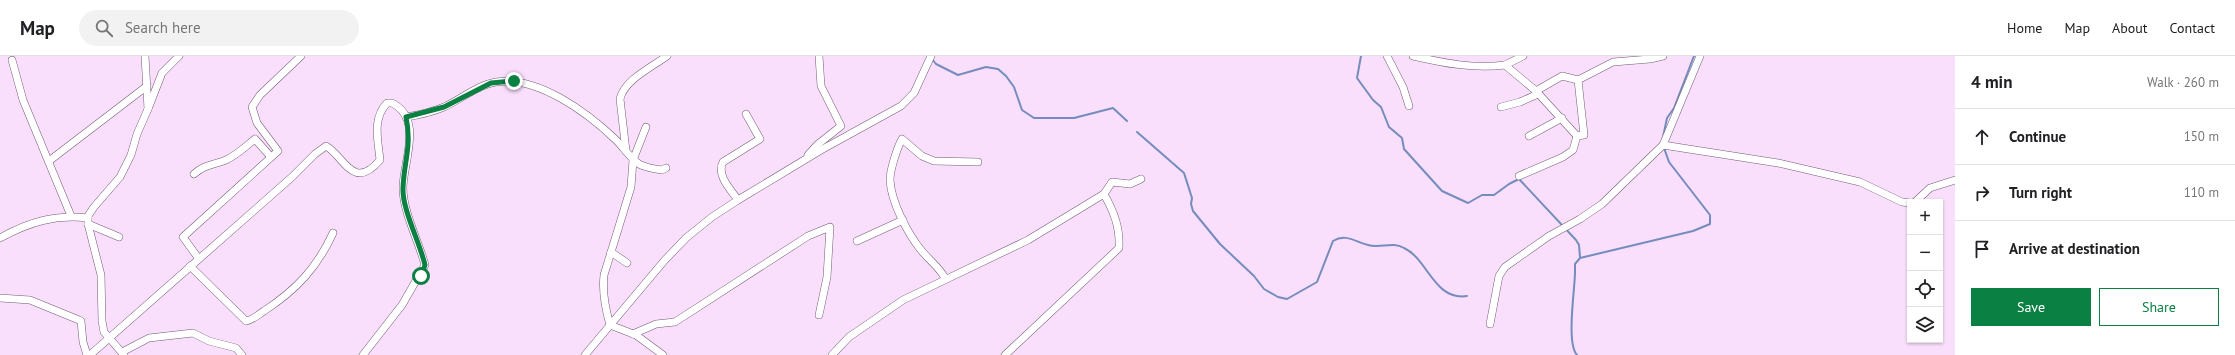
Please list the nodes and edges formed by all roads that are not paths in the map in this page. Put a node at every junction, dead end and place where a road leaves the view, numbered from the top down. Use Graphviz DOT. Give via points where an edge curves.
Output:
graph roads {
  1 [pos="145,56"];
  2 [pos="179,56"];
  3 [pos="301,56"];
  4 [pos="667,56"];
  5 [pos="819,56"];
  6 [pos="931,56"];
  7 [pos="1387,56"];
  8 [pos="1413,56"];
  9 [pos="1523,56"];
  10 [pos="1663,56"];
  11 [pos="1700,56"];
  12 [pos="12,60"];
  13 [pos="1505,65"];
  14 [pos="1578,80"];
  15 [pos="147,86"];
  16 [pos="1537,93"];
  17 [pos="1409,106"];
  18 [pos="1501,107"];
  19 [pos="148,109"];
  20 [pos="746,114"];
  21 [pos="406,117"];
  22 [pos="1562,118"];
  23 [pos="646,127"];
  24 [pos="1529,136"];
  25 [pos="1577,136"];
  26 [pos="1663,145"];
  27 [pos="626,151"];
  28 [pos="271,157"];
  29 [pos="633,160"];
  30 [pos="804,160"];
  31 [pos="49,161"];
  32 [pos="978,162"];
  33 [pos="666,168"];
  34 [pos="194,174"];
  35 [pos="1519,176"];
  36 [pos="1141,179"];
  37 [pos="1955,180"];
  38 [pos="1104,194"];
  39 [pos="1918,199"];
  40 [pos="738,200"];
  41 [pos="1907,203"];
  42 [pos="71,216"];
  43 [pos="903,220"];
  44 [pos="88,221"];
  45 [pos="333,233"];
  46 [pos="118,237"];
  47 [pos="0,238"];
  48 [pos="857,241"];
  49 [pos="611,252"];
  50 [pos="199,259"];
  51 [pos="627,263"];
  52 [pos="190,266"];
  53 [pos="945,278"];
  54 [pos="0,298"];
  55 [pos="819,314"];
  56 [pos="1490,324"];
  57 [pos="610,325"];
  58 [pos="633,334"];
  59 [pos="109,338"];
  60 [pos="123,353"];
  61 [pos="89,355"];
  62 [pos="242,355"];
  63 [pos="363,355"];
  64 [pos="585,355"];
  65 [pos="663,355"];
  66 [pos="832,355"];
  67 [pos="1005,355"];
  1 -- 15 [label="street"];
  2 -- 19 [label="street" via="162,73"];
  3 -- 28 [label="street" via="260,95 252,108 257,123 278,151"];
  4 -- 27 [label="street" via="622,91 620,99"];
  5 -- 30 [label="street" via="821,86 841,126 817,145"];
  6 -- 30 [label="street" via="914,93 901,106"];
  7 -- 17 [label="street" via="1403,87"];
  8 -- 13 [label="street" via="1462,66 1483,68"];
  9 -- 13 [label="street"];
  10 -- 14 [label="street" via="1613,62"];
  11 -- 26 [label="street"];
  12 -- 31 [label="street" via="23,100"];
  13 -- 16 [label="street"];
  14 -- 16 [label="street" via="1562,76"];
  14 -- 25 [label="street" via="1584,135"];
  15 -- 19 [label="street"];
  15 -- 31 [label="street"];
  16 -- 18 [label="street" via="1520,102"];
  16 -- 22 [label="street"];
  19 -- 44 [label="street" via="120,177 94,207"];
  20 -- 40 [label="street" via="760,139 723,162 720,172"];
  21 -- 27 [label="street" via="444,107 496,82 526,83 552,93 586,115"];
  21 -- 50 [label="street" via="392,103 387,103 379,113 377,128 380,160 376,164 363,172 353,172 332,149 324,147"];
  21 -- 63 [label="street" via="410,134 403,189 425,265 402,305"];
  22 -- 24 [label="street"];
  22 -- 25 [label="street"];
  23 -- 29 [label="street"];
  25 -- 35 [label="street" via="1573,150 1563,157"];
  26 -- 41 [label="street" via="1778,162 1860,182"];
  26 -- 56 [label="street" via="1602,204 1523,254 1502,271"];
  27 -- 29 [label="street"];
  28 -- 34 [label="street" via="255,139 237,154 206,165"];
  28 -- 50 [label="street" via="183,237"];
  29 -- 33 [label="street" via="648,167 662,170"];
  29 -- 49 [label="street" via="631,187"];
  30 -- 40 [label="street"];
  31 -- 42 [label="street"];
  32 -- 43 [label="street" via="934,161 922,156 902,139 890,180"];
  36 -- 38 [label="street" via="1130,184 1112,182"];
  37 -- 39 [label="street" via="1930,188"];
  38 -- 53 [label="street" via="1028,240"];
  38 -- 67 [label="street" via="1120,232 1119,248"];
  40 -- 57 [label="street" via="686,238"];
  42 -- 44 [label="street"];
  42 -- 47 [label="street" via="58,216 37,222"];
  43 -- 48 [label="street"];
  43 -- 53 [label="street" via="922,251"];
  44 -- 46 [label="street"];
  44 -- 59 [label="street" via="101,275 102,321 104,332"];
  45 -- 52 [label="street" via="302,282 283,299 246,321"];
  49 -- 51 [label="street"];
  49 -- 57 [label="street" via="602,288"];
  50 -- 52 [label="street"];
  52 -- 59 [label="street"];
  53 -- 66 [label="street" via="877,316 849,337"];
  54 -- 61 [label="street" via="30,300 79,320"];
  55 -- 58 [label="street" via="827,277 830,227 808,236 675,322 656,324"];
  57 -- 58 [label="street"];
  57 -- 64 [label="street"];
  58 -- 65 [label="street"];
  59 -- 60 [label="street"];
  59 -- 61 [label="street"];
  60 -- 62 [label="street" via="149,338 193,333 209,341 236,348"];
}
